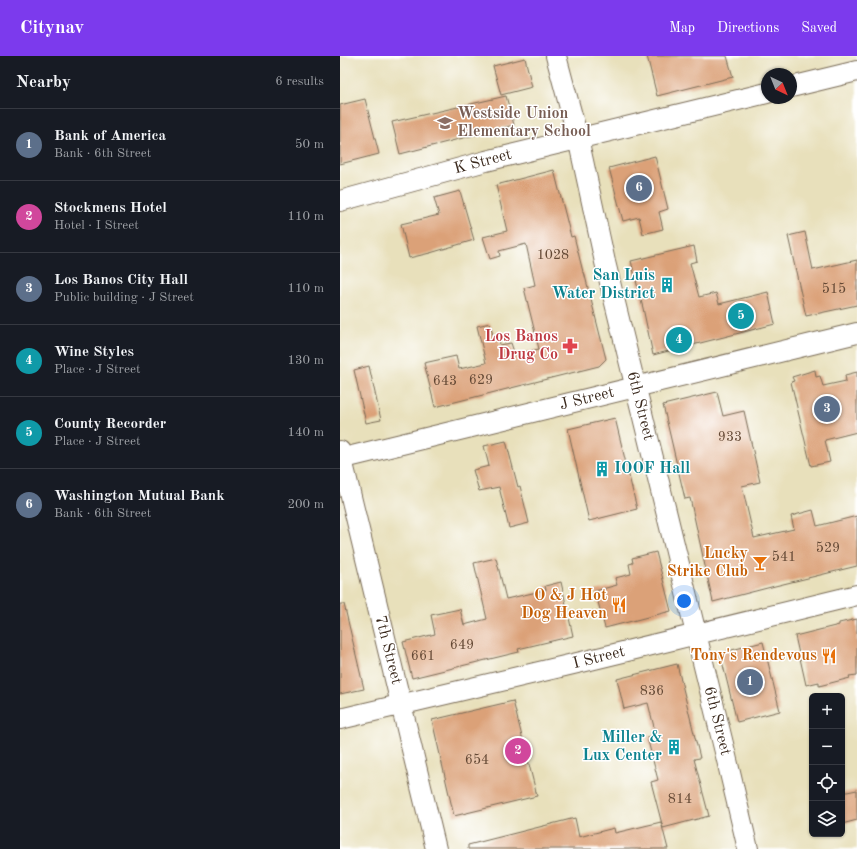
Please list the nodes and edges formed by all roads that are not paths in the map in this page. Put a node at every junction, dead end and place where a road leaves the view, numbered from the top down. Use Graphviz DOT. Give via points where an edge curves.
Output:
graph roads {
  1 [pos="556,56"];
  2 [pos="857,71"];
  3 [pos="797,86"];
  4 [pos="761,94"];
  5 [pos="578,138"];
  6 [pos="340,201"];
  7 [pos="857,333"];
  8 [pos="636,387"];
  9 [pos="341,456"];
  10 [pos="857,595"];
  11 [pos="695,634"];
  12 [pos="401,704"];
  13 [pos="340,719"];
  14 [pos="436,849"];
  15 [pos="748,849"];
  1 -- 5 [label="street, 6th Street"];
  2 -- 3 [label="street"];
  4 -- 5 [label="street, K Street"];
  5 -- 6 [label="street, K Street"];
  5 -- 8 [label="street, 6th Street"];
  7 -- 8 [label="street, J Street"];
  8 -- 9 [label="street, J Street"];
  8 -- 11 [label="street, 6th Street"];
  9 -- 12 [label="street, 7th Street"];
  10 -- 11 [label="street, I Street"];
  11 -- 12 [label="street, I Street"];
  11 -- 15 [label="street, 6th Street"];
  12 -- 13 [label="street, I Street"];
  12 -- 14 [label="street, 7th Street"];
}
